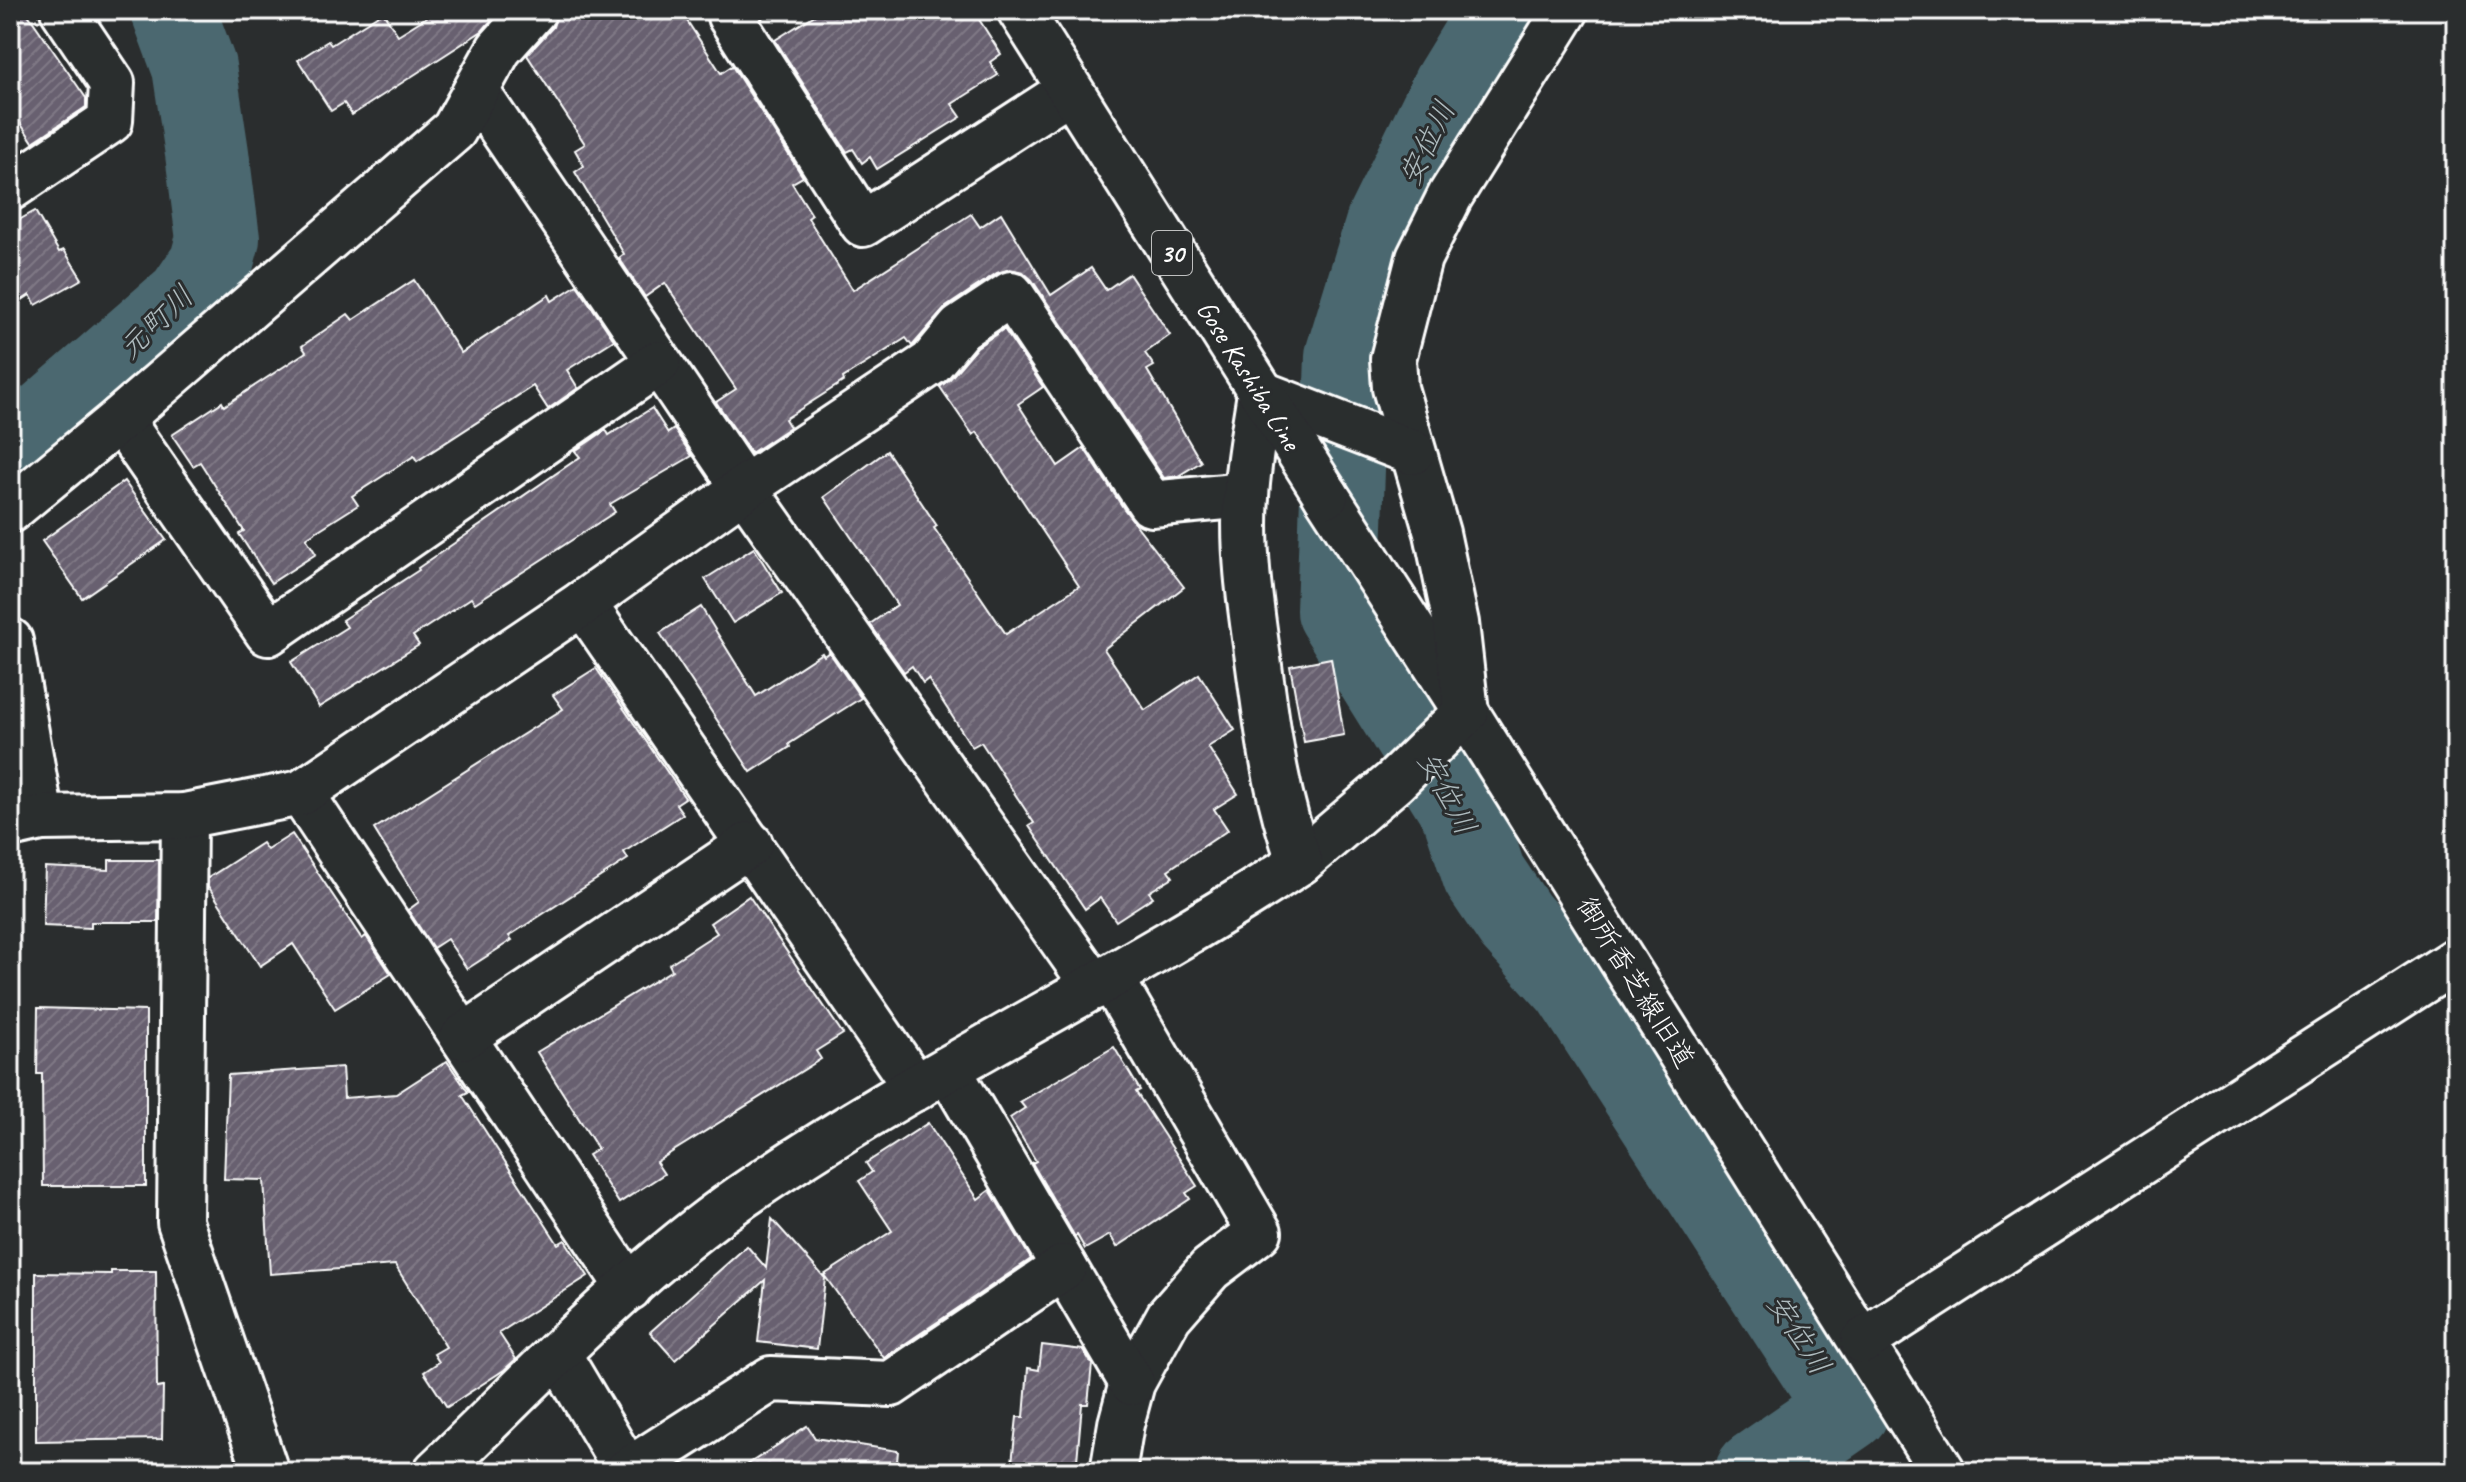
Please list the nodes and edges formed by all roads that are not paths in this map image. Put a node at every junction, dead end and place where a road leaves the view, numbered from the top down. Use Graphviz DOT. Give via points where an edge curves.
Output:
graph roads {
  1 [pos="63,10"];
  2 [pos="740,10"];
  3 [pos="1020,10"];
  4 [pos="1566,10"];
  5 [pos="529,11"];
  6 [pos="1070,90"];
  7 [pos="476,91"];
  8 [pos="10,188"];
  9 [pos="658,363"];
  10 [pos="1260,393"];
  11 [pos="120,419"];
  12 [pos="1395,446"];
  13 [pos="744,488"];
  14 [pos="1246,495"];
  15 [pos="1326,495"];
  16 [pos="10,510"];
  17 [pos="583,603"];
  18 [pos="10,641"];
  19 [pos="1457,721"];
  20 [pos="301,793"];
  21 [pos="184,816"];
  22 [pos="25,822"];
  23 [pos="750,844"];
  24 [pos="1300,862"];
  25 [pos="2456,960"];
  26 [pos="1103,982"];
  27 [pos="463,1037"];
  28 [pos="932,1079"];
  29 [pos="1064,1267"];
  30 [pos="629,1288"];
  31 [pos="1863,1341"];
  32 [pos="558,1354"];
  33 [pos="1132,1383"];
  34 [pos="266,1472"];
  35 [pos="436,1472"];
  36 [pos="628,1472"];
  37 [pos="1113,1472"];
  38 [pos="1943,1472"];
  1 -- 8 [label="street" via="112,83 110,121"];
  2 -- 6 [label="street" via="730,16 863,224"];
  3 -- 6 [label="street, Gose Kashiba Line / 30"];
  4 -- 12 [label="street" via="1450,196 1419,258 1393,359"];
  5 -- 7 [label="street" via="499,49"];
  6 -- 10 [label="street, Gose Kashiba Line / 30"];
  7 -- 9 [label="street"];
  7 -- 11 [label="street" via="454,130 422,160"];
  9 -- 11 [label="street" via="268,633"];
  9 -- 13 [label="street"];
  10 -- 12 [label="street"];
  10 -- 14 [label="street"];
  10 -- 15 [label="street, Gose Kashiba Line / 30"];
  11 -- 16 [label="street"];
  12 -- 19 [label="street" via="1437,533 1456,623"];
  13 -- 14 [label="street" via="931,363 960,328 1011,294 1151,504"];
  13 -- 17 [label="street"];
  13 -- 26 [label="street"];
  14 -- 24 [label="street" via="1248,587 1275,779"];
  15 -- 19 [label="street, 御所香芝線旧道" via="1406,620"];
  17 -- 20 [label="street"];
  17 -- 23 [label="street"];
  18 -- 22 [label="street"];
  19 -- 24 [label="street"];
  19 -- 31 [label="street, 御所香芝線旧道"];
  20 -- 21 [label="street"];
  20 -- 27 [label="street"];
  21 -- 22 [label="street"];
  21 -- 34 [label="street" via="180,1222"];
  23 -- 27 [label="street"];
  23 -- 28 [label="street"];
  24 -- 26 [label="street"];
  25 -- 31 [label="street"];
  26 -- 28 [label="street"];
  26 -- 33 [label="street" via="1259,1232 1210,1269 1169,1316"];
  27 -- 30 [label="street"];
  28 -- 29 [label="street"];
  28 -- 30 [label="street" via="738,1199"];
  29 -- 33 [label="street"];
  29 -- 36 [label="street" via="891,1384 771,1379"];
  30 -- 32 [label="street"];
  31 -- 38 [label="street, 御所香芝線旧道"];
  32 -- 35 [label="street"];
  32 -- 36 [label="street"];
  33 -- 37 [label="street"];
}
